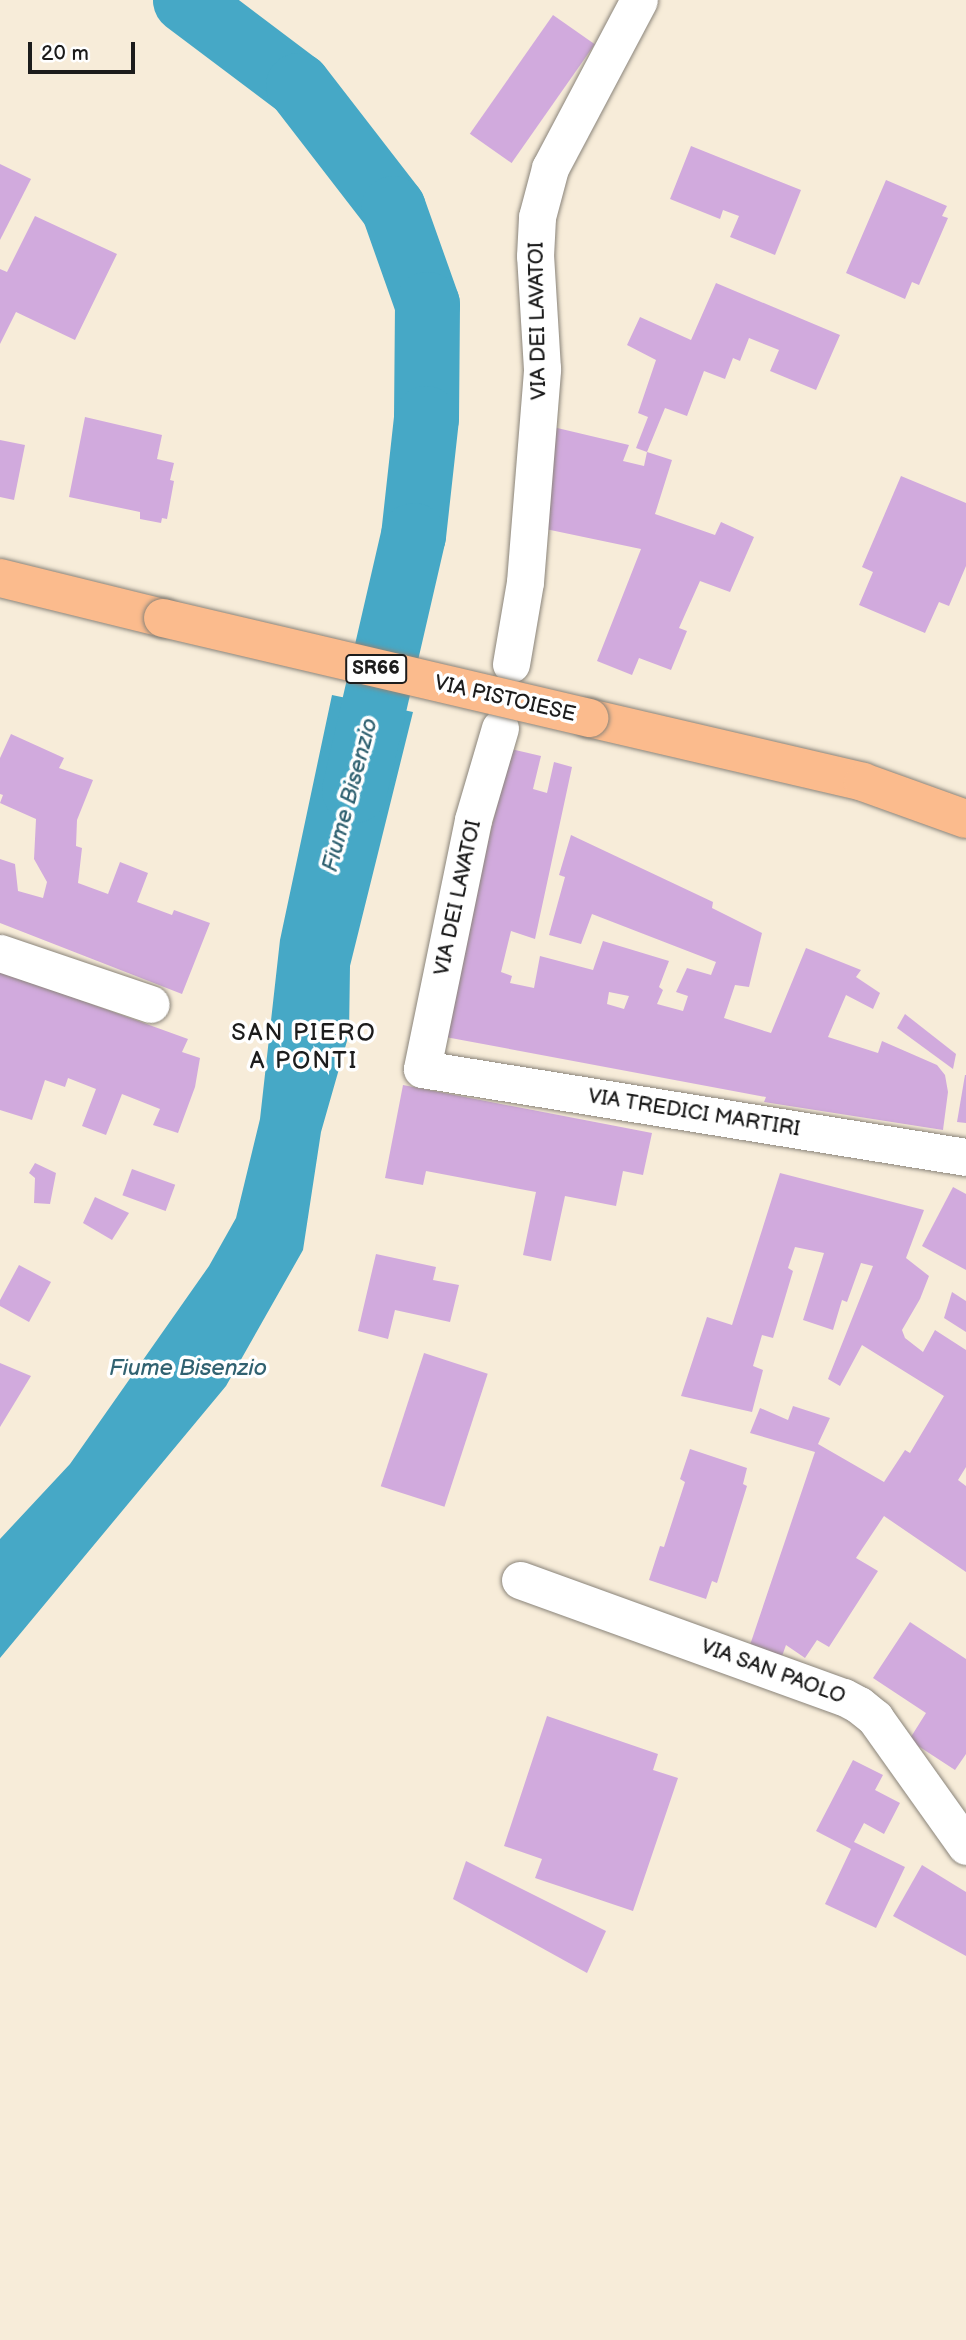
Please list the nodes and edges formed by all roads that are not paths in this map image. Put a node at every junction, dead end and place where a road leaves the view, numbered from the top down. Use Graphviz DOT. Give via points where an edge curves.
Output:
graph roads {
  1 [pos="639,0"];
  2 [pos="0,578"];
  3 [pos="511,664"];
  4 [pos="500,728"];
  5 [pos="966,819"];
  6 [pos="0,953"];
  7 [pos="151,1004"];
  8 [pos="422,1069"];
  9 [pos="966,1157"];
  10 [pos="520,1580"];
  11 [pos="966,1846"];
  1 -- 3 [label="street, VIA DEI LAVATOI" via="550,168 537,217 542,369 525,582"];
  2 -- 5 [label="main road, VIA PISTOIESE / SR66, bridge" via="863,782"];
  4 -- 8 [label="street, VIA DEI LAVATOI" via="473,820"];
  6 -- 7 [label="street"];
  8 -- 9 [label="street, VIA TREDICI MARTIRI"];
  10 -- 11 [label="street, VIA SAN PAOLO" via="859,1705 876,1718"];
}
